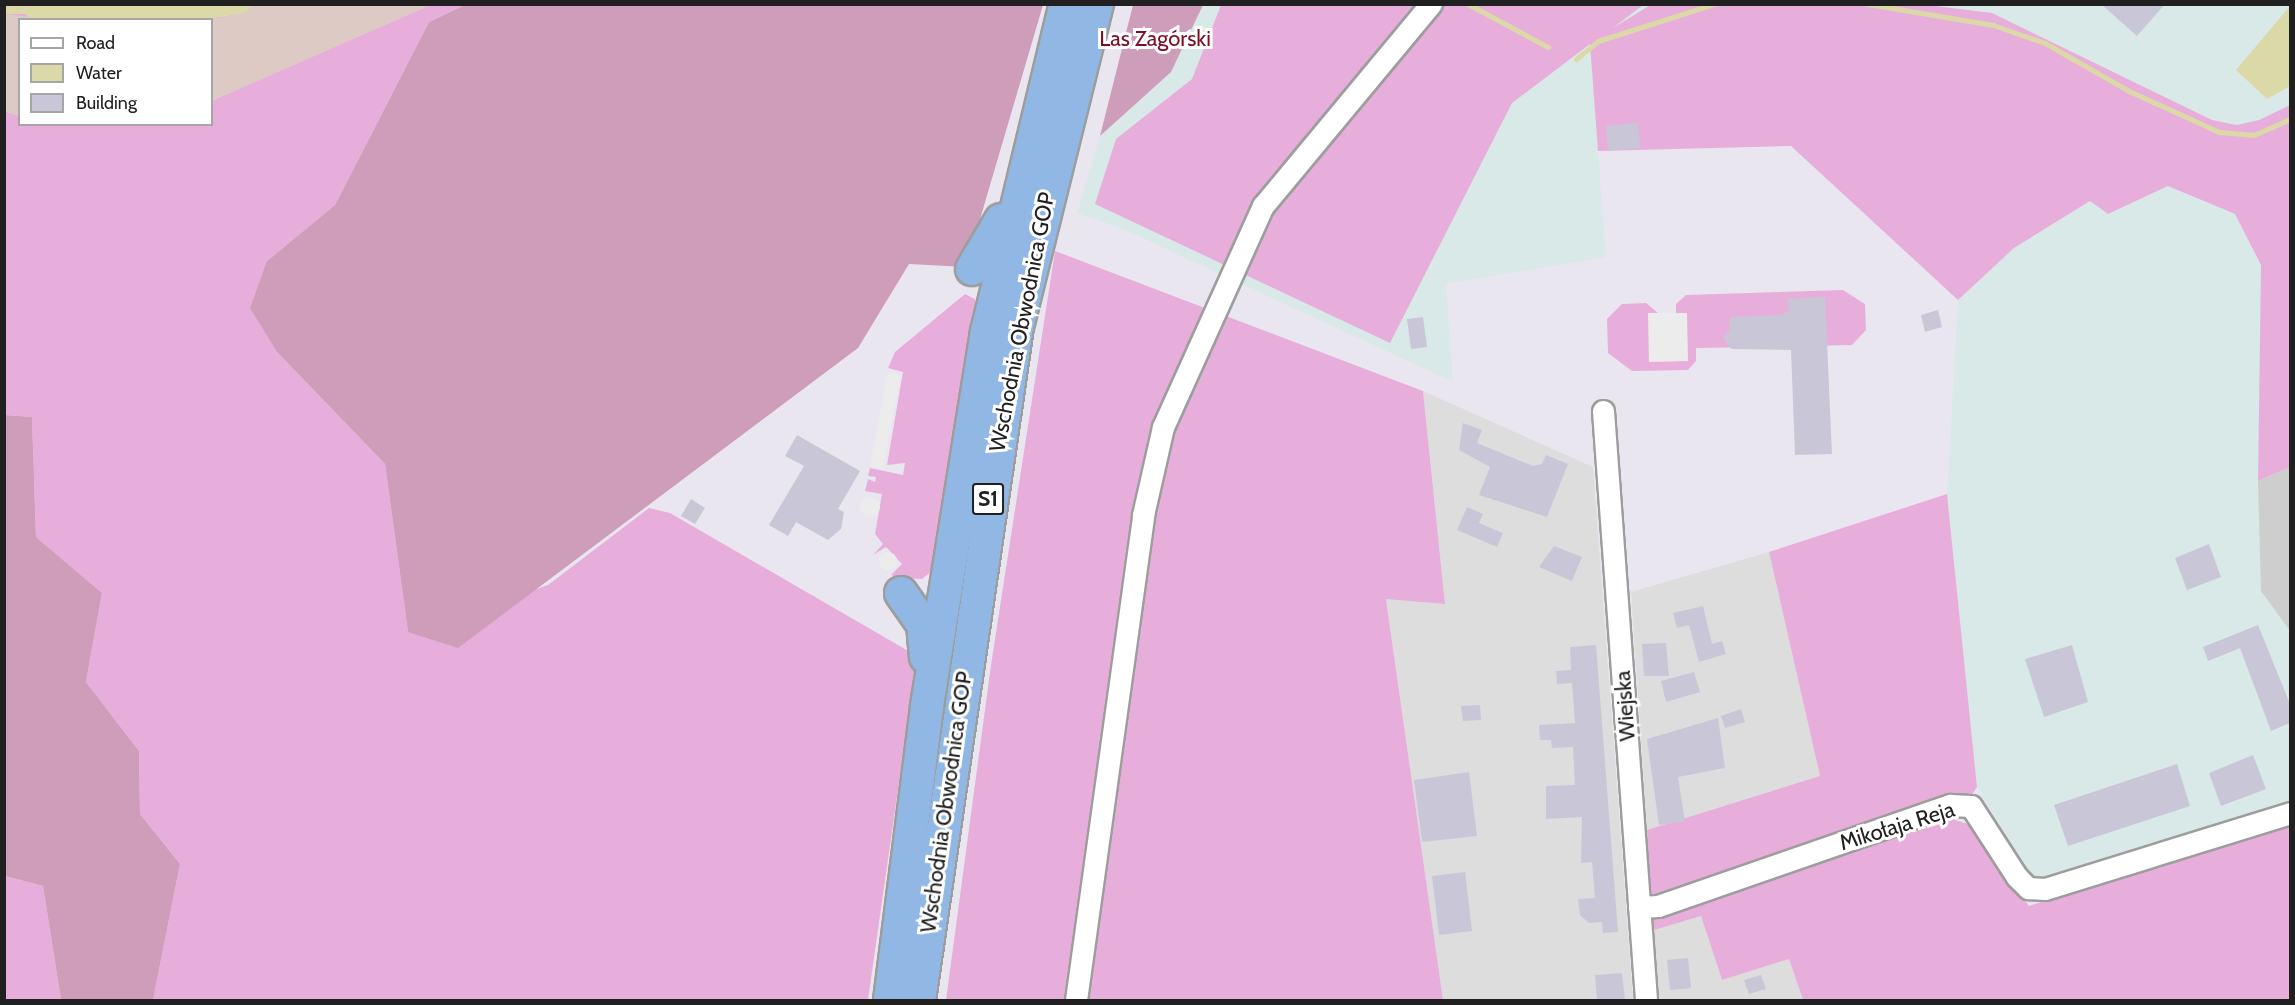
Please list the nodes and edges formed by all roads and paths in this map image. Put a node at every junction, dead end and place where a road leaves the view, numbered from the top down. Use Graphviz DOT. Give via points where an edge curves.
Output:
graph roads {
  1 [pos="1066,4"];
  2 [pos="1097,4"];
  3 [pos="1431,4"];
  4 [pos="1023,170"];
  5 [pos="972,268"];
  6 [pos="1603,411"];
  7 [pos="901,593"];
  8 [pos="927,706"];
  9 [pos="2290,813"];
  10 [pos="1640,907"];
  11 [pos="890,1000"];
  12 [pos="919,1000"];
  13 [pos="1076,1000"];
  14 [pos="1646,1000"];
  1 -- 4 [label="highway, Wschodnia Obwodnica GOP / S1"];
  2 -- 12 [label="highway, Wschodnia Obwodnica GOP / S1" via="1017,327"];
  3 -- 13 [label="street" via="1263,206 1163,426 1143,515"];
  4 -- 5 [label="highway" via="993,239"];
  4 -- 8 [label="highway, Wschodnia Obwodnica GOP / S1" via="985,343"];
  6 -- 10 [label="street, Wiejska"];
  7 -- 8 [label="highway" via="923,624"];
  8 -- 11 [label="highway, Wschodnia Obwodnica GOP / S1"];
  9 -- 10 [label="street, Mikołaja Reja" via="2045,889 2028,888 2017,877 1971,806 1950,805 1658,906"];
  10 -- 14 [label="street, Wiejska"];
}
